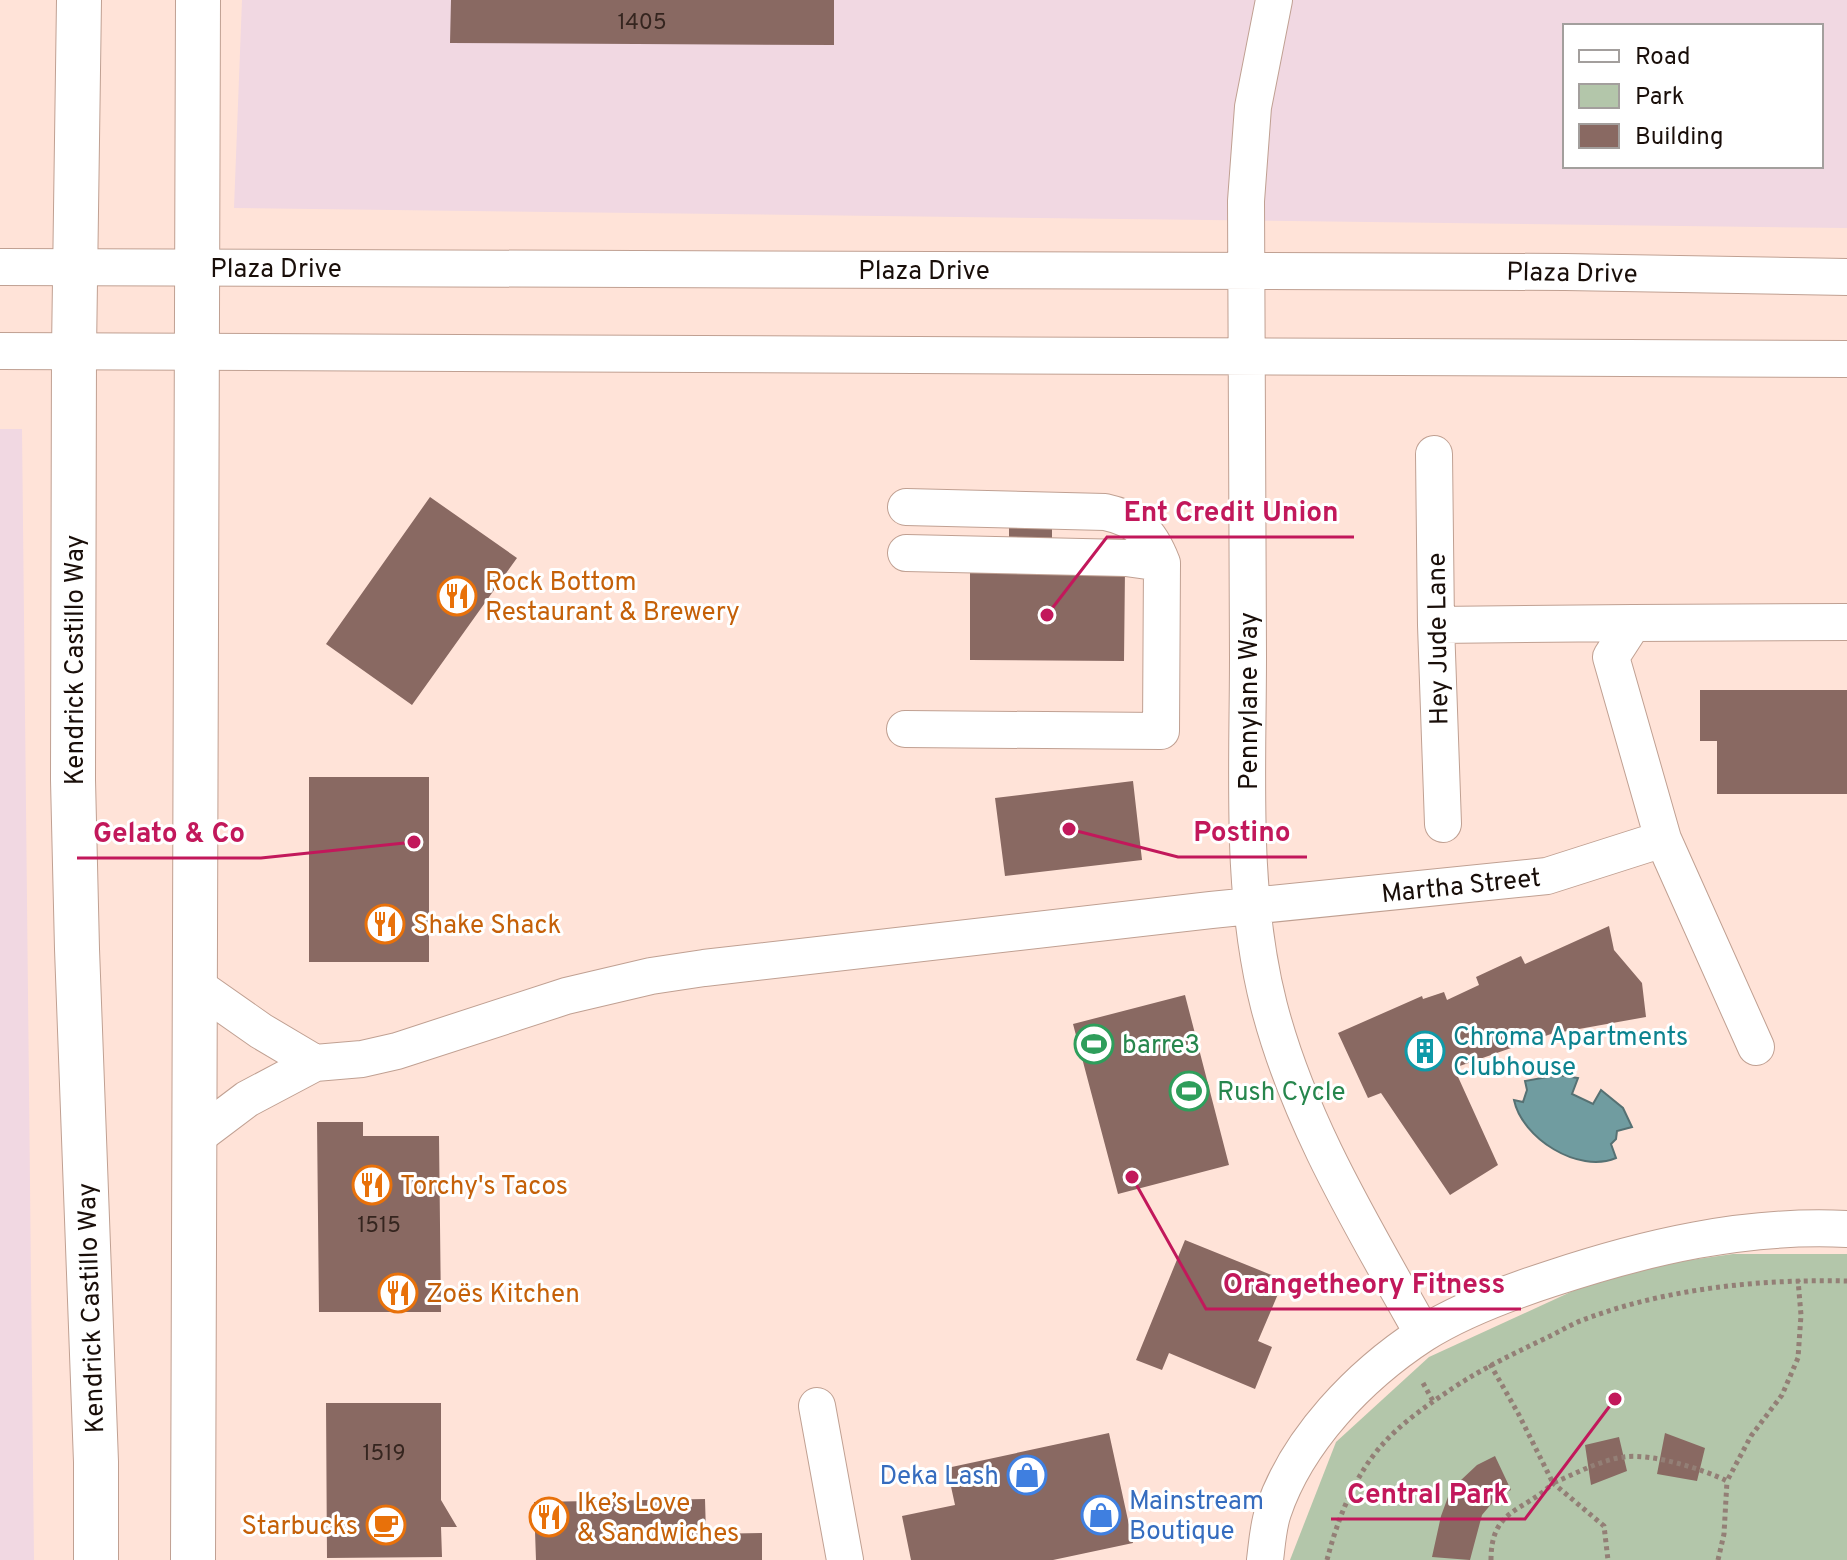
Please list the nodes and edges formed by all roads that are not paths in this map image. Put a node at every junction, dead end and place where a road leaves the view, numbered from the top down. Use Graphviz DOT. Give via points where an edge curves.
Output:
graph roads {
  1 [pos="79,0"];
  2 [pos="198,0"];
  3 [pos="1274,0"];
  4 [pos="0,267"];
  5 [pos="75,268"];
  6 [pos="198,268"];
  7 [pos="1246,271"];
  8 [pos="1847,277"];
  9 [pos="0,351"];
  10 [pos="74,351"];
  11 [pos="198,351"];
  12 [pos="1247,356"];
  13 [pos="1847,359"];
  14 [pos="1434,454"];
  15 [pos="906,531"];
  16 [pos="1847,622"];
  17 [pos="1633,623"];
  18 [pos="1436,625"];
  19 [pos="905,729"];
  20 [pos="1443,824"];
  21 [pos="1663,839"];
  22 [pos="1253,907"];
  23 [pos="194,984"];
  24 [pos="1756,1047"];
  25 [pos="315,1063"];
  26 [pos="194,1139"];
  27 [pos="1847,1229"];
  28 [pos="1423,1334"];
  29 [pos="817,1406"];
  30 [pos="96,1560"];
  31 [pos="193,1560"];
  32 [pos="845,1560"];
  33 [pos="1265,1560"];
  1 -- 5 [label="main road, Kendrick Castillo Way"];
  2 -- 6 [label="main road"];
  3 -- 7 [label="street, Pennylane Way" via="1251,126"];
  4 -- 5 [label="street, Plaza Drive"];
  5 -- 6 [label="street, Plaza Drive"];
  5 -- 10 [label="main road, Kendrick Castillo Way"];
  6 -- 7 [label="street, Plaza Drive"];
  6 -- 11 [label="main road"];
  7 -- 8 [label="street, Plaza Drive"];
  7 -- 12 [label="street, Pennylane Way"];
  9 -- 10 [label="street"];
  10 -- 11 [label="street"];
  10 -- 30 [label="main road, Kendrick Castillo Way" via="73,780"];
  11 -- 12 [label="street"];
  11 -- 23 [label="main road"];
  12 -- 13 [label="street"];
  12 -- 22 [label="street, Pennylane Way" via="1248,816"];
  14 -- 18 [label="street, Hey Jude Lane"];
  15 -- 19 [label="street" via="1126,558 1159,554 1161,731"];
  16 -- 17 [label="street"];
  17 -- 18 [label="street"];
  17 -- 21 [label="street" via="1611,657"];
  18 -- 20 [label="street, Hey Jude Lane"];
  21 -- 22 [label="street, Martha Street" via="1547,876"];
  21 -- 24 [label="street"];
  22 -- 25 [label="street, Martha Street" via="682,970 566,996 397,1051"];
  22 -- 28 [label="street, Pennylane Way" via="1265,991 1297,1094 1335,1176"];
  23 -- 25 [label="street"];
  23 -- 26 [label="main road"];
  25 -- 26 [label="street" via="247,1099"];
  26 -- 31 [label="main road"];
  27 -- 28 [label="street" via="1748,1231 1688,1241 1532,1285"];
  28 -- 33 [label="street" via="1351,1393 1310,1443 1272,1513"];
  29 -- 32 [label="street"];
}
